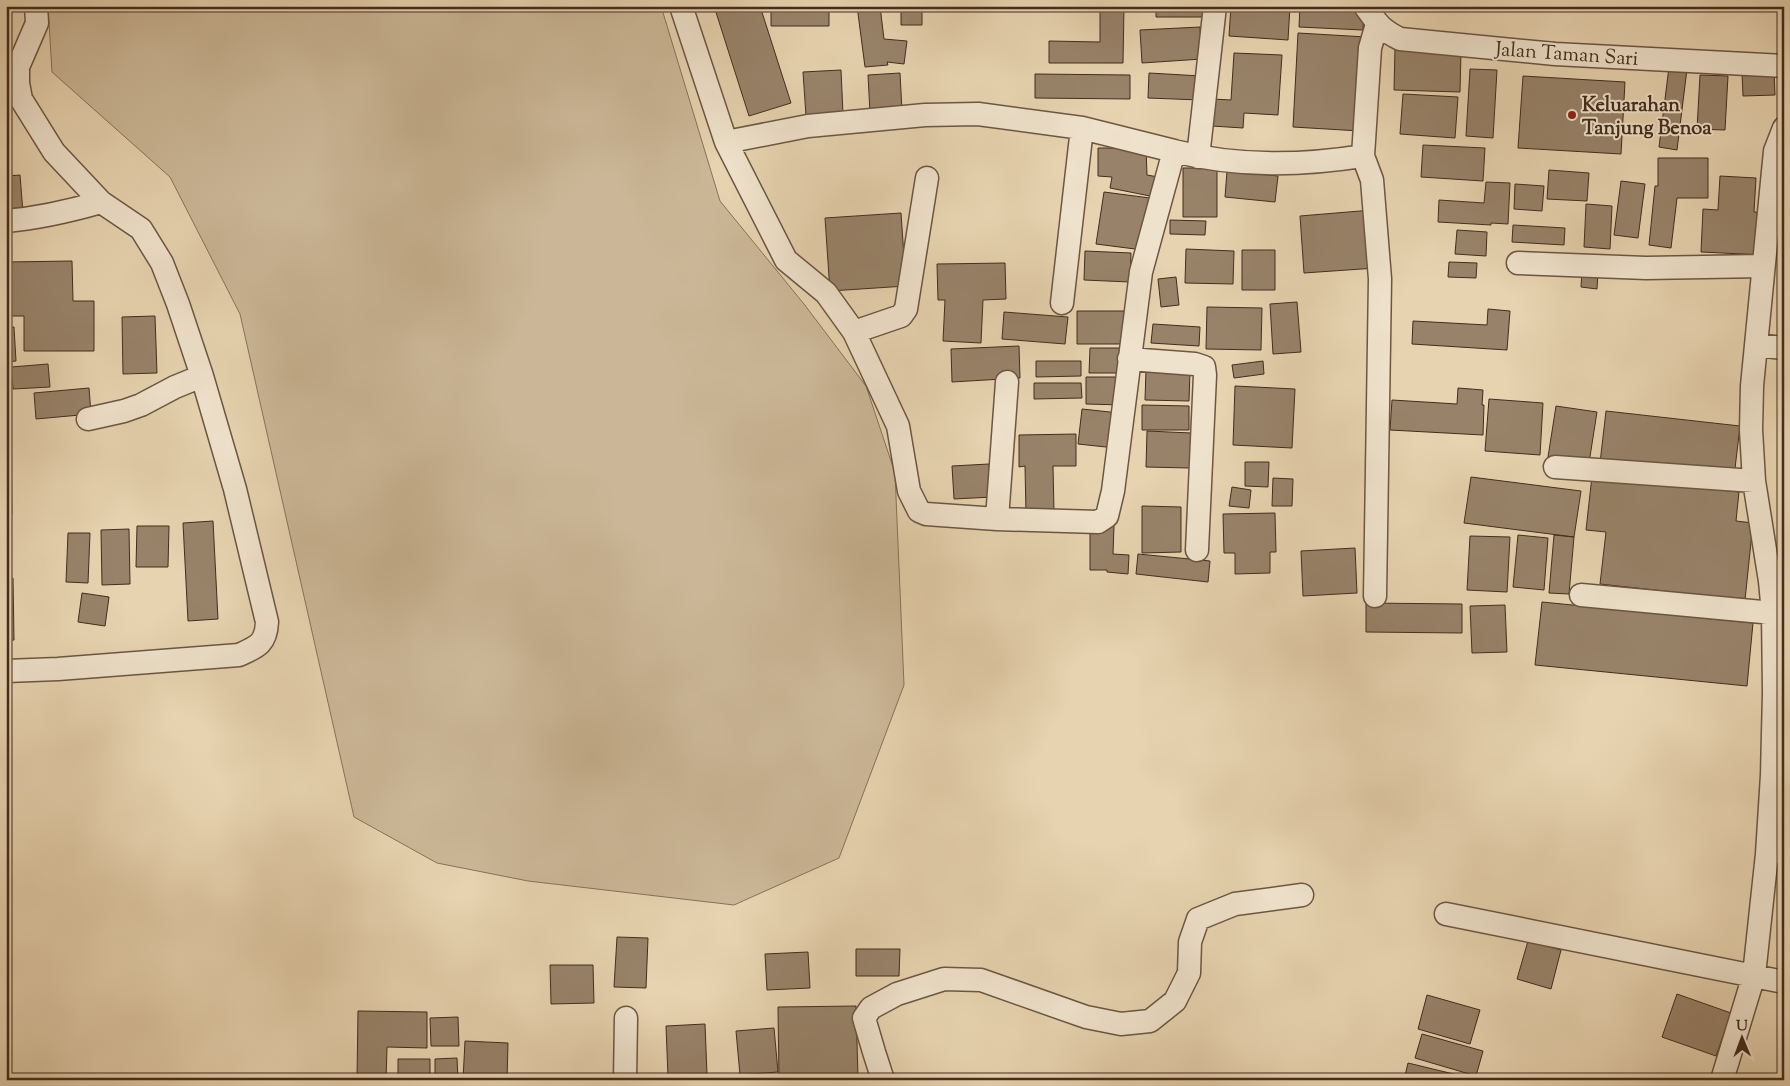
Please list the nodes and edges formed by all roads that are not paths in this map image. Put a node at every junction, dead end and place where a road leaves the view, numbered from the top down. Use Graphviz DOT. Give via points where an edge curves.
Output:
graph roads {
  1 [pos="36,6"];
  2 [pos="681,6"];
  3 [pos="1215,6"];
  4 [pos="1371,15"];
  5 [pos="1784,66"];
  6 [pos="1082,128"];
  7 [pos="1784,128"];
  8 [pos="726,142"];
  9 [pos="1174,151"];
  10 [pos="1779,152"];
  11 [pos="1363,156"];
  12 [pos="1198,157"];
  13 [pos="927,178"];
  14 [pos="102,202"];
  15 [pos="6,221"];
  16 [pos="1518,263"];
  17 [pos="1763,266"];
  18 [pos="1062,303"];
  19 [pos="854,332"];
  20 [pos="1756,345"];
  21 [pos="1784,348"];
  22 [pos="1130,359"];
  23 [pos="202,376"];
  24 [pos="1007,382"];
  25 [pos="88,419"];
  26 [pos="1554,467"];
  27 [pos="1754,481"];
  28 [pos="997,519"];
  29 [pos="1197,550"];
  30 [pos="1777,582"];
  31 [pos="1581,595"];
  32 [pos="1375,596"];
  33 [pos="1773,613"];
  34 [pos="6,671"];
  35 [pos="1778,777"];
  36 [pos="1775,857"];
  37 [pos="1302,895"];
  38 [pos="1446,914"];
  39 [pos="1754,975"];
  40 [pos="1784,982"];
  41 [pos="626,1018"];
  42 [pos="625,1080"];
  43 [pos="884,1080"];
  44 [pos="1722,1080"];
  1 -- 14 [label="street" via="37,23 18,67 21,99 54,152"];
  2 -- 8 [label="street"];
  3 -- 12 [label="street"];
  4 -- 5 [label="street, Jalan Taman Sari" via="1387,32 1400,39 1555,54"];
  4 -- 11 [label="street"];
  6 -- 8 [label="street" via="978,114 925,115 808,126"];
  6 -- 9 [label="street"];
  6 -- 18 [label="street"];
  7 -- 10 [label="street"];
  8 -- 19 [label="street" via="786,260 826,293"];
  9 -- 12 [label="street"];
  9 -- 22 [label="street" via="1141,272"];
  10 -- 17 [label="street"];
  11 -- 12 [label="street" via="1257,164"];
  11 -- 32 [label="street" via="1372,180 1380,279"];
  13 -- 19 [label="street" via="906,309 901,316"];
  14 -- 15 [label="street" via="52,215"];
  14 -- 23 [label="street" via="140,229 162,263"];
  16 -- 17 [label="street" via="1646,268"];
  17 -- 20 [label="street"];
  19 -- 28 [label="street" via="898,426 909,491 918,511"];
  20 -- 21 [label="street"];
  20 -- 27 [label="street" via="1751,430"];
  22 -- 28 [label="street" via="1107,516 1098,522"];
  22 -- 29 [label="street" via="1204,367"];
  23 -- 25 [label="street" via="141,405"];
  23 -- 34 [label="street" via="235,488 267,622 260,645 239,655"];
  24 -- 28 [label="street"];
  26 -- 27 [label="street"];
  27 -- 30 [label="street"];
  30 -- 33 [label="street"];
  31 -- 33 [label="street"];
  33 -- 35 [label="street"];
  35 -- 36 [label="street"];
  36 -- 39 [label="street"];
  37 -- 43 [label="street" via="1235,904 1198,919 1190,942 1189,973 1174,1001 1150,1021 1121,1024 1086,1017 981,980 944,979 897,994 871,1008 864,1018"];
  38 -- 39 [label="street"];
  39 -- 40 [label="street"];
  39 -- 44 [label="street"];
  41 -- 42 [label="street"];
}
